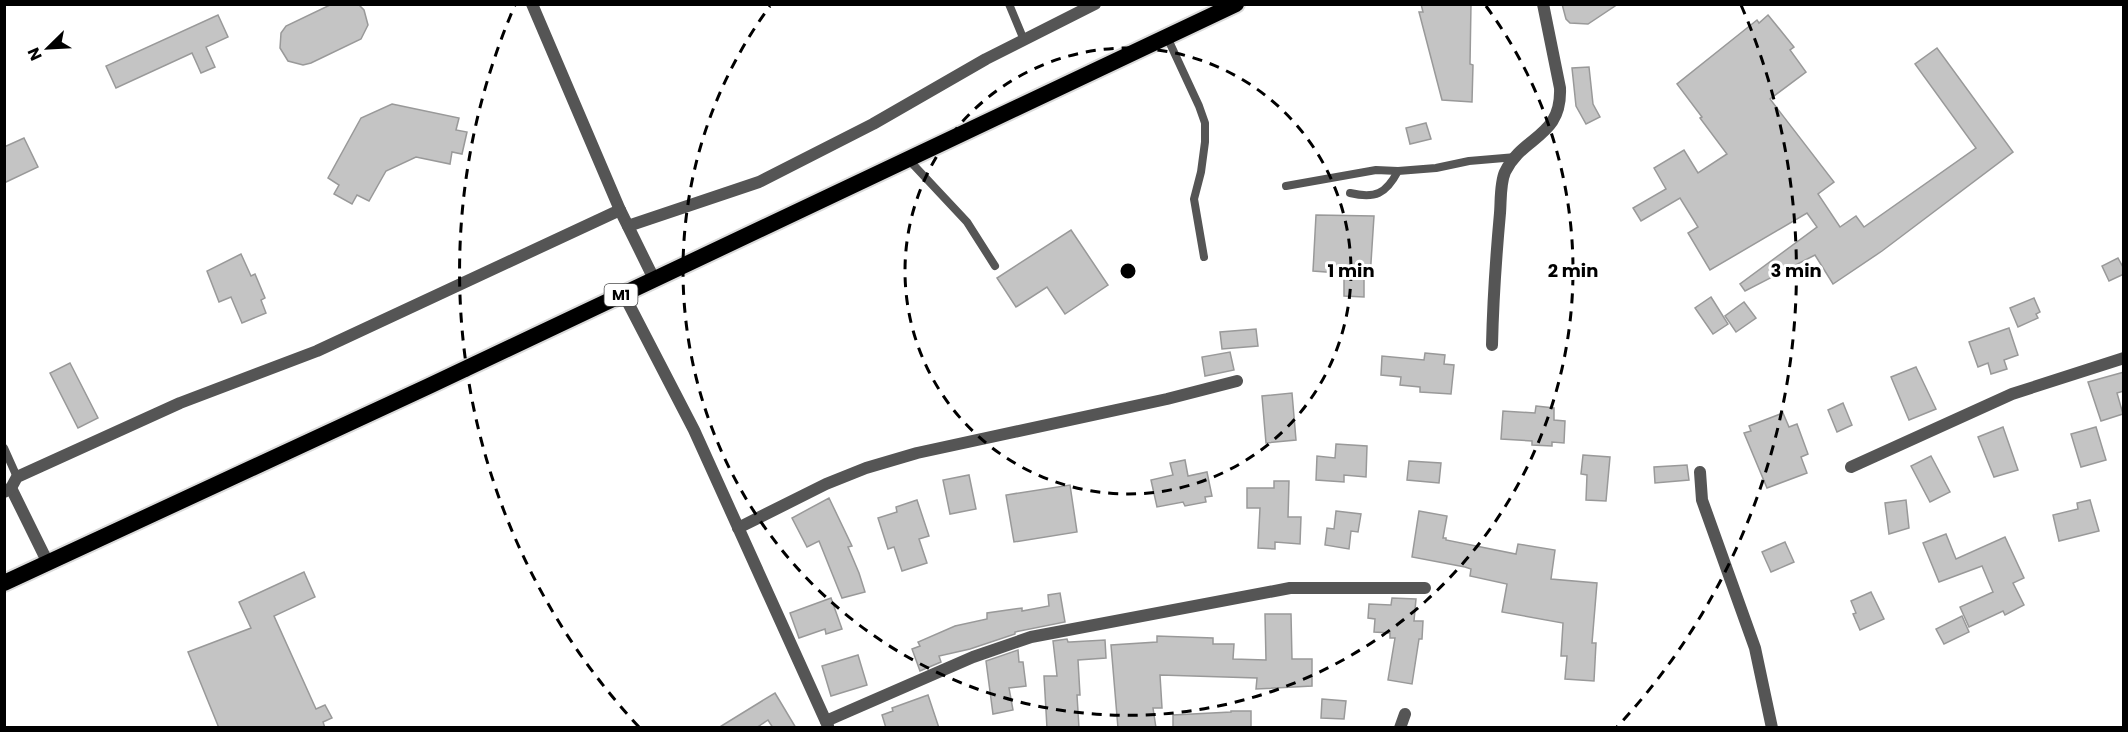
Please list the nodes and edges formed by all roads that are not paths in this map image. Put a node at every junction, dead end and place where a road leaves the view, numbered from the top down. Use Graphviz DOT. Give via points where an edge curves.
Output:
graph roads {
  1 [pos="532,4"];
  2 [pos="1009,4"];
  3 [pos="1095,4"];
  4 [pos="1236,4"];
  5 [pos="1543,4"];
  6 [pos="1167,37"];
  7 [pos="1024,40"];
  8 [pos="1516,157"];
  9 [pos="908,159"];
  10 [pos="1398,171"];
  11 [pos="1286,186"];
  12 [pos="1350,193"];
  13 [pos="620,210"];
  14 [pos="628,226"];
  15 [pos="1204,257"];
  16 [pos="995,266"];
  17 [pos="654,279"];
  18 [pos="623,293"];
  19 [pos="1492,345"];
  20 [pos="2124,358"];
  21 [pos="1237,381"];
  22 [pos="4,448"];
  23 [pos="1851,467"];
  24 [pos="1700,472"];
  25 [pos="11,486"];
  26 [pos="738,528"];
  27 [pos="48,563"];
  28 [pos="4,584"];
  29 [pos="1425,588"];
  30 [pos="1405,714"];
  31 [pos="827,724"];
  32 [pos="1400,728"];
  33 [pos="1772,728"];
  1 -- 13 [label="street"];
  2 -- 7 [label="lane"];
  3 -- 7 [label="street"];
  4 -- 6 [label="highway, M1"];
  5 -- 8 [label="street" via="1560,102 1554,121"];
  6 -- 9 [label="highway, M1"];
  6 -- 15 [label="lane" via="1205,123 1201,172 1194,199"];
  7 -- 14 [label="street" via="759,182"];
  8 -- 10 [label="lane"];
  8 -- 19 [label="street" via="1503,178"];
  9 -- 16 [label="lane" via="966,222"];
  9 -- 17 [label="highway, M1"];
  10 -- 11 [label="lane" via="1376,170"];
  10 -- 12 [label="lane" via="1392,183 1378,195"];
  13 -- 14 [label="street"];
  13 -- 25 [label="street" via="317,351 180,403"];
  14 -- 17 [label="street"];
  17 -- 18 [label="highway, M1"];
  18 -- 26 [label="street" via="694,430"];
  18 -- 27 [label="highway, M1"];
  20 -- 23 [label="street" via="2012,394"];
  21 -- 26 [label="street" via="886,462 826,484"];
  22 -- 25 [label="lane"];
  24 -- 33 [label="street" via="1702,500 1755,648"];
  25 -- 27 [label="street"];
  26 -- 31 [label="street"];
  27 -- 28 [label="highway, M1"];
  29 -- 31 [label="street" via="1290,588 1041,634 973,657"];
  30 -- 32 [label="street"];
}
